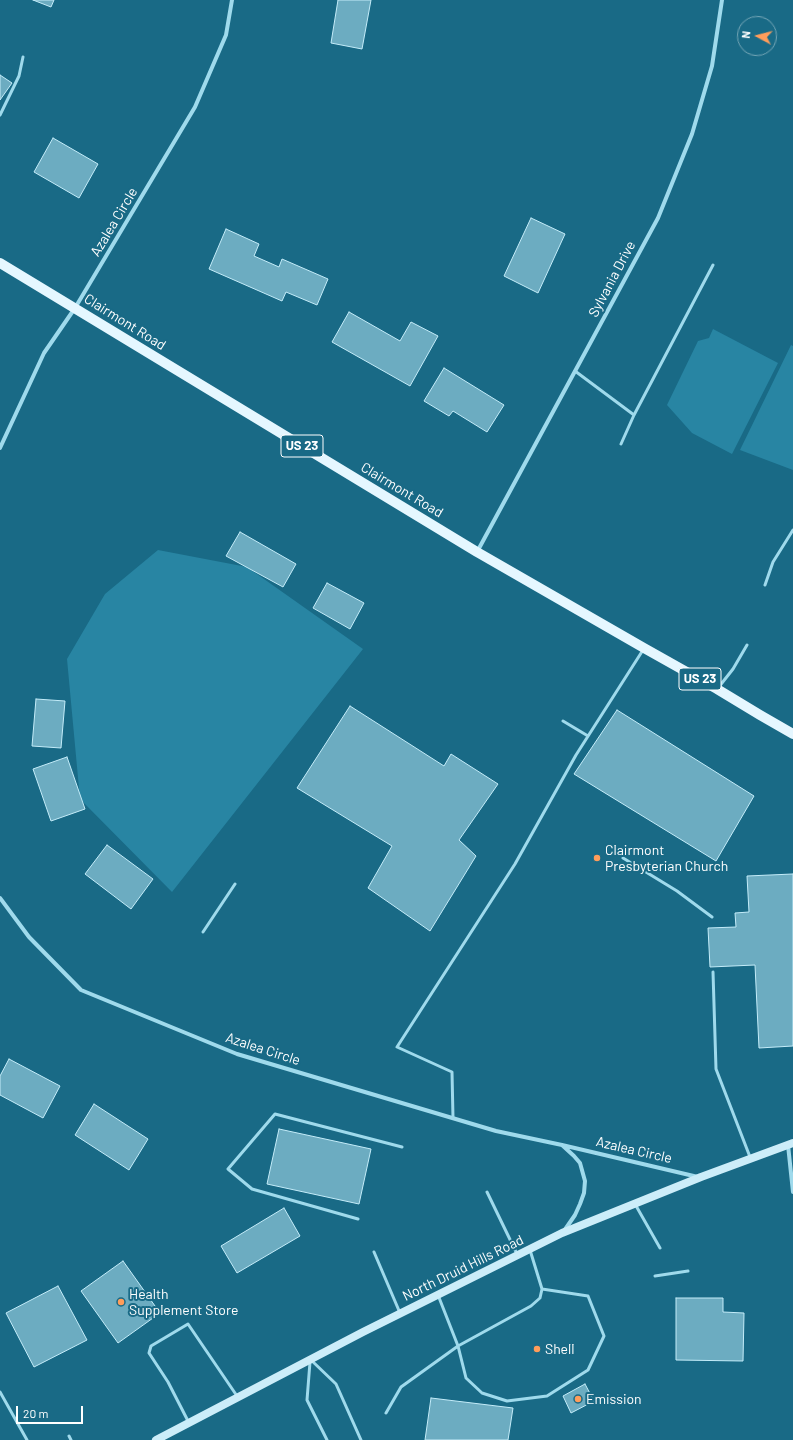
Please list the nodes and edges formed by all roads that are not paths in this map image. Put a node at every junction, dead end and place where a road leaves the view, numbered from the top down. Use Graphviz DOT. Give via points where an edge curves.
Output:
graph roads {
  1 [pos="232,0"];
  2 [pos="722,0"];
  3 [pos="23,57"];
  4 [pos="0,115"];
  5 [pos="0,263"];
  6 [pos="713,265"];
  7 [pos="75,308"];
  8 [pos="575,371"];
  9 [pos="634,415"];
  10 [pos="621,444"];
  11 [pos="0,448"];
  12 [pos="793,530"];
  13 [pos="477,552"];
  14 [pos="765,585"];
  15 [pos="747,645"];
  16 [pos="644,648"];
  17 [pos="717,689"];
  18 [pos="563,721"];
  19 [pos="793,734"];
  20 [pos="588,736"];
  21 [pos="623,858"];
  22 [pos="235,884"];
  23 [pos="0,898"];
  24 [pos="712,918"];
  25 [pos="203,932"];
  26 [pos="713,972"];
  27 [pos="453,1118"];
  28 [pos="790,1144"];
  29 [pos="562,1145"];
  30 [pos="402,1148"];
  31 [pos="751,1159"];
  32 [pos="701,1177"];
  33 [pos="487,1192"];
  34 [pos="793,1192"];
  35 [pos="634,1204"];
  36 [pos="358,1218"];
  37 [pos="562,1233"];
  38 [pos="660,1248"];
  39 [pos="530,1249"];
  40 [pos="374,1252"];
  41 [pos="518,1255"];
  42 [pos="688,1271"];
  43 [pos="655,1276"];
  44 [pos="542,1289"];
  45 [pos="438,1295"];
  46 [pos="400,1313"];
  47 [pos="458,1346"];
  48 [pos="311,1360"];
  49 [pos="0,1392"];
  50 [pos="238,1397"];
  51 [pos="386,1413"];
  52 [pos="189,1423"];
  53 [pos="69,1436"];
  54 [pos="27,1440"];
  55 [pos="71,1440"];
  56 [pos="156,1440"];
  57 [pos="327,1440"];
  58 [pos="361,1440"];
  1 -- 7 [label="street, Azalea Circle" via="226,35 195,107"];
  2 -- 8 [label="street, Sylvania Drive" via="712,66 692,134 658,218"];
  3 -- 4 [label="lane" via="19,76"];
  5 -- 7 [label="main road, Clairmont Road / US 23"];
  6 -- 9 [label="lane"];
  7 -- 11 [label="street, Azalea Circle" via="44,353"];
  7 -- 13 [label="main road, Clairmont Road / US 23"];
  8 -- 9 [label="lane"];
  8 -- 13 [label="street, Sylvania Drive"];
  9 -- 10 [label="lane"];
  12 -- 14 [label="lane" via="773,562"];
  13 -- 16 [label="main road, Clairmont Road / US 23"];
  15 -- 17 [label="lane"];
  16 -- 17 [label="main road, Clairmont Road / US 23"];
  16 -- 20 [label="lane"];
  17 -- 19 [label="main road, Clairmont Road / US 23"];
  18 -- 20 [label="lane"];
  20 -- 27 [label="lane" via="515,864 397,1047 452,1072"];
  21 -- 24 [label="lane" via="677,890"];
  22 -- 25 [label="lane"];
  23 -- 27 [label="street, Azalea Circle" via="29,937 81,990 237,1054"];
  26 -- 31 [label="lane" via="716,1069"];
  27 -- 29 [label="street, Azalea Circle" via="496,1131"];
  28 -- 31 [label="main road, North Druid Hills Road"];
  28 -- 34 [label="street"];
  29 -- 32 [label="street, Azalea Circle"];
  29 -- 37 [label="street, Azalea Circle" via="580,1163 585,1181 584,1193 575,1215"];
  30 -- 36 [label="lane" via="275,1114 228,1169 252,1189"];
  31 -- 32 [label="main road, North Druid Hills Road"];
  32 -- 35 [label="main road, North Druid Hills Road"];
  33 -- 41 [label="lane"];
  35 -- 37 [label="main road, North Druid Hills Road"];
  35 -- 38 [label="lane"];
  37 -- 39 [label="main road, North Druid Hills Road"];
  39 -- 41 [label="main road, North Druid Hills Road"];
  39 -- 44 [label="lane"];
  40 -- 46 [label="lane"];
  41 -- 45 [label="main road, North Druid Hills Road"];
  42 -- 43 [label="lane"];
  44 -- 47 [label="lane" via="540,1298 531,1306"];
  44 -- 47 [label="lane" via="588,1296 604,1336 588,1370 547,1396 507,1401 482,1393 466,1378"];
  45 -- 46 [label="main road, North Druid Hills Road"];
  45 -- 47 [label="lane"];
  46 -- 48 [label="main road, North Druid Hills Road"];
  47 -- 51 [label="lane" via="401,1387"];
  48 -- 50 [label="main road, North Druid Hills Road"];
  48 -- 57 [label="lane" via="307,1400"];
  48 -- 58 [label="lane" via="336,1384"];
  49 -- 54 [label="lane"];
  50 -- 52 [label="main road, North Druid Hills Road"];
  50 -- 52 [label="lane" via="188,1324 151,1346 149,1353 168,1382"];
  52 -- 56 [label="main road, North Druid Hills Road"];
  53 -- 55 [label="lane"];
}
